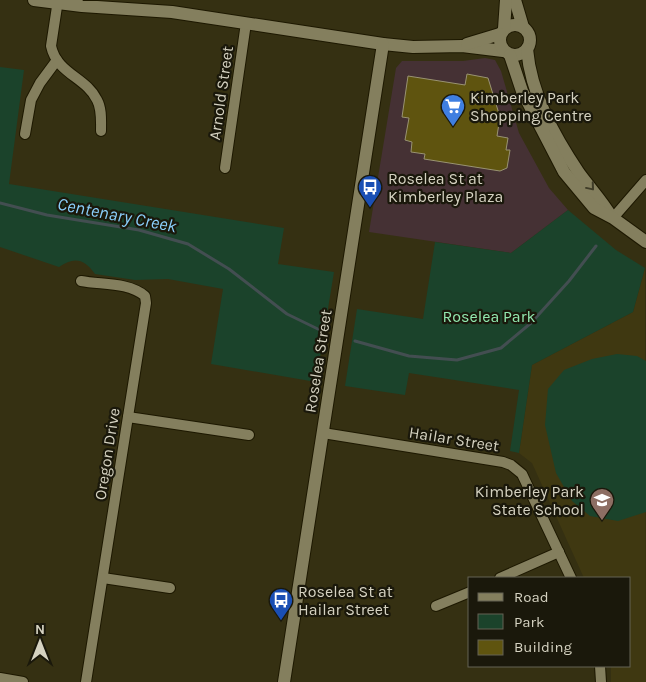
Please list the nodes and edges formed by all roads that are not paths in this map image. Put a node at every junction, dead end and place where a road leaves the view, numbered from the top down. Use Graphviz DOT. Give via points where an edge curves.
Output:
graph roads {
  1 [pos="34,0"];
  2 [pos="506,0"];
  3 [pos="515,0"];
  4 [pos="58,2"];
  5 [pos="246,23"];
  6 [pos="524,28"];
  7 [pos="502,32"];
  8 [pos="383,44"];
  9 [pos="462,46"];
  10 [pos="527,49"];
  11 [pos="506,53"];
  12 [pos="57,60"];
  13 [pos="101,131"];
  14 [pos="25,134"];
  15 [pos="566,164"];
  16 [pos="225,168"];
  17 [pos="646,180"];
  18 [pos="613,218"];
  19 [pos="646,242"];
  20 [pos="81,281"];
  21 [pos="128,417"];
  22 [pos="323,433"];
  23 [pos="250,435"];
  24 [pos="559,552"];
  25 [pos="502,577"];
  26 [pos="571,577"];
  27 [pos="103,578"];
  28 [pos="170,588"];
  29 [pos="468,593"];
  30 [pos="436,606"];
  31 [pos="600,667"];
  32 [pos="0,678"];
  33 [pos="24,682"];
  34 [pos="86,682"];
  35 [pos="284,682"];
  36 [pos="601,682"];
  1 -- 4 [label="street"];
  2 -- 7 [label="street"];
  3 -- 6 [label="street"];
  4 -- 5 [label="street" via="172,12"];
  4 -- 12 [label="street" via="52,46"];
  5 -- 8 [label="street"];
  5 -- 16 [label="street, Arnold Street"];
  6 -- 7 [label="street" via="514,25"];
  6 -- 10 [label="street" via="530,35"];
  7 -- 9 [label="street"];
  7 -- 11 [label="street" via="499,43"];
  8 -- 9 [label="street"];
  8 -- 22 [label="street, Roselea Street"];
  9 -- 11 [label="street"];
  10 -- 11 [label="street" via="519,55"];
  10 -- 15 [label="street" via="539,101"];
  11 -- 15 [label="street" via="522,91"];
  12 -- 13 [label="street" via="97,99"];
  12 -- 14 [label="street" via="31,100"];
  15 -- 18 [label="street" via="599,197"];
  17 -- 18 [label="street"];
  18 -- 19 [label="street"];
  20 -- 21 [label="street, Oregon Drive" via="126,286 145,296"];
  21 -- 23 [label="street"];
  21 -- 27 [label="street, Oregon Drive"];
  22 -- 24 [label="street, Hailar Street" via="511,465 522,474"];
  22 -- 35 [label="street, Roselea Street"];
  24 -- 25 [label="street"];
  24 -- 26 [label="street, Hailar Street"];
  27 -- 28 [label="street"];
  27 -- 34 [label="street, Oregon Drive"];
  29 -- 30 [label="street"];
  31 -- 36 [label="street"];
  32 -- 33 [label="street"];
}
